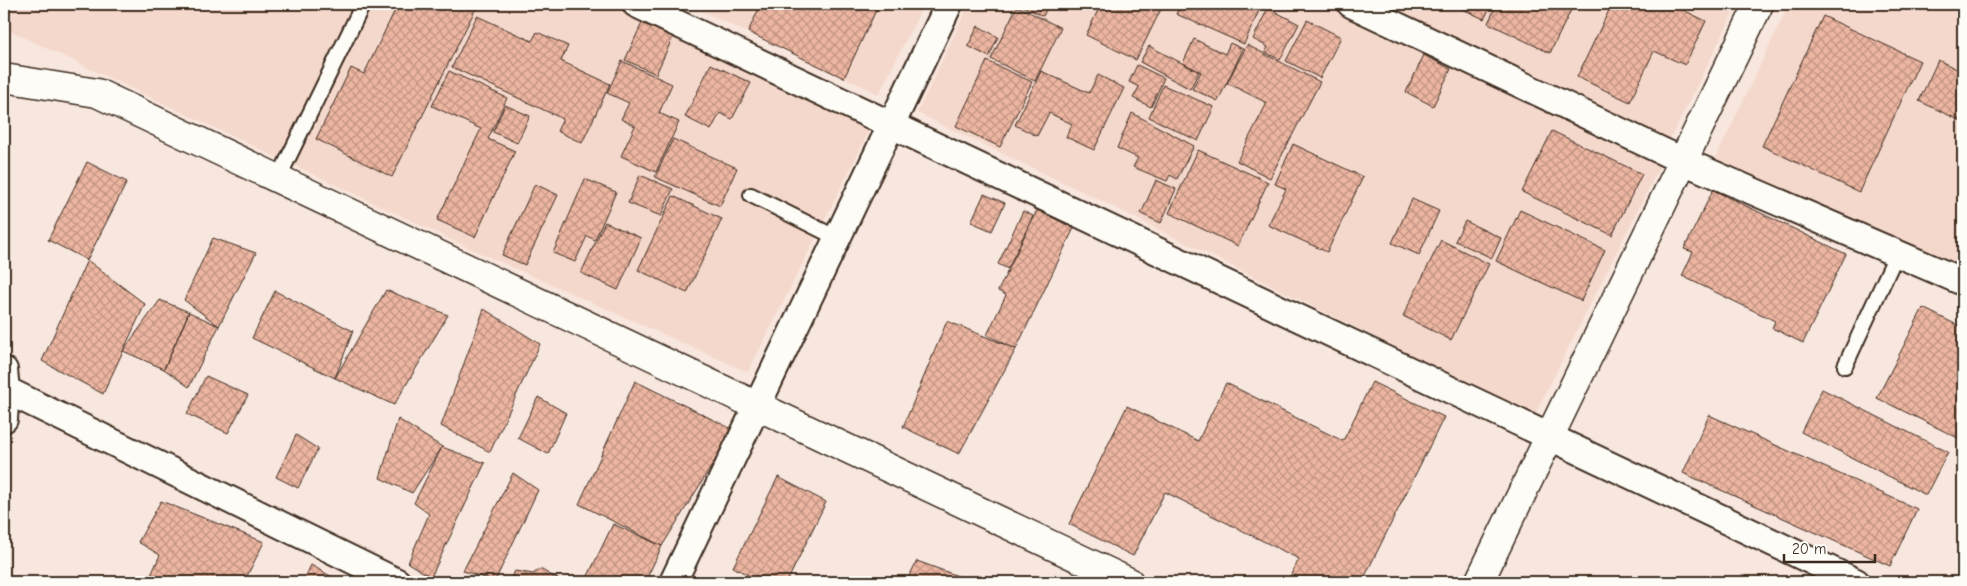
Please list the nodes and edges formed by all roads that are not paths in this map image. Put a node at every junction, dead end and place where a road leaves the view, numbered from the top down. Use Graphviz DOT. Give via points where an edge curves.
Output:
graph roads {
  1 [pos="363,4"];
  2 [pos="636,4"];
  3 [pos="949,4"];
  4 [pos="1351,4"];
  5 [pos="1759,4"];
  6 [pos="4,78"];
  7 [pos="891,125"];
  8 [pos="1683,161"];
  9 [pos="278,179"];
  10 [pos="751,195"];
  11 [pos="837,238"];
  12 [pos="1897,253"];
  13 [pos="1963,282"];
  14 [pos="1845,366"];
  15 [pos="5,380"];
  16 [pos="756,406"];
  17 [pos="4,419"];
  18 [pos="1549,437"];
  19 [pos="397,582"];
  20 [pos="673,582"];
  21 [pos="1129,582"];
  22 [pos="1479,582"];
  23 [pos="1856,582"];
  1 -- 9 [label="lane"];
  2 -- 7 [label="street"];
  3 -- 7 [label="street"];
  4 -- 8 [label="street"];
  5 -- 8 [label="street"];
  6 -- 9 [label="street" via="97,93"];
  7 -- 11 [label="street"];
  7 -- 18 [label="street"];
  8 -- 12 [label="street"];
  8 -- 18 [label="street"];
  9 -- 16 [label="street"];
  10 -- 11 [label="lane"];
  11 -- 16 [label="street"];
  12 -- 13 [label="street"];
  12 -- 14 [label="lane"];
  15 -- 17 [label="street"];
  15 -- 19 [label="street"];
  16 -- 20 [label="street"];
  16 -- 21 [label="street"];
  18 -- 22 [label="street"];
  18 -- 23 [label="street"];
}
